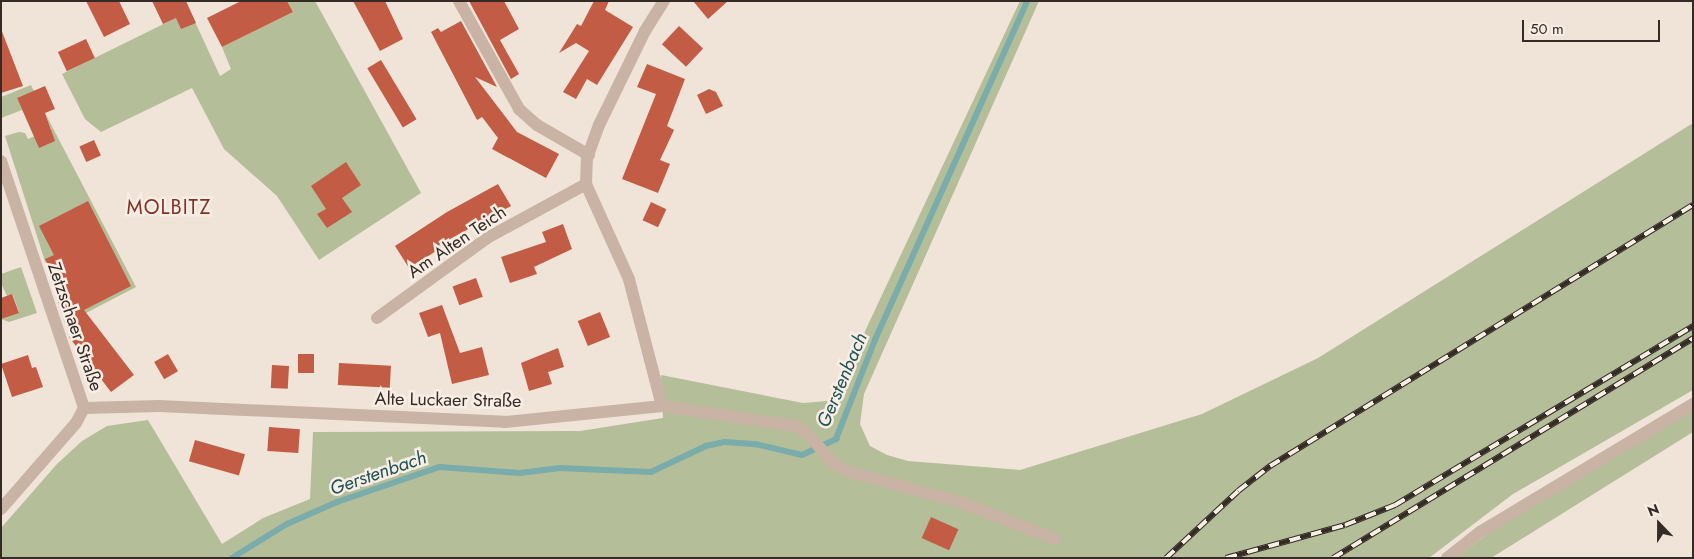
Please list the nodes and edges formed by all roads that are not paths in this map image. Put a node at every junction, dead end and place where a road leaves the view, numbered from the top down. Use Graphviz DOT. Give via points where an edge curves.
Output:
graph roads {
  1 [pos="459,1"];
  2 [pos="664,1"];
  3 [pos="589,154"];
  4 [pos="1,161"];
  5 [pos="586,184"];
  6 [pos="377,318"];
  7 [pos="1693,404"];
  8 [pos="662,406"];
  9 [pos="84,408"];
  10 [pos="1,509"];
  11 [pos="1055,539"];
  12 [pos="1447,558"];
  1 -- 3 [label="street" via="519,109 537,125"];
  2 -- 3 [label="street" via="599,125"];
  3 -- 5 [label="street"];
  4 -- 9 [label="street, Zetzschaer Straße"];
  5 -- 6 [label="street, Am Alten Teich" via="488,238"];
  5 -- 8 [label="street" via="629,279"];
  7 -- 12 [label="street" via="1480,532"];
  8 -- 9 [label="street, Alte Luckaer Straße" via="506,422 159,406"];
  8 -- 11 [label="street, Alte Luckaer Straße" via="796,426 807,433 832,462 849,472 960,502"];
  9 -- 10 [label="street, Zetzschaer Straße" via="76,423"];
}
